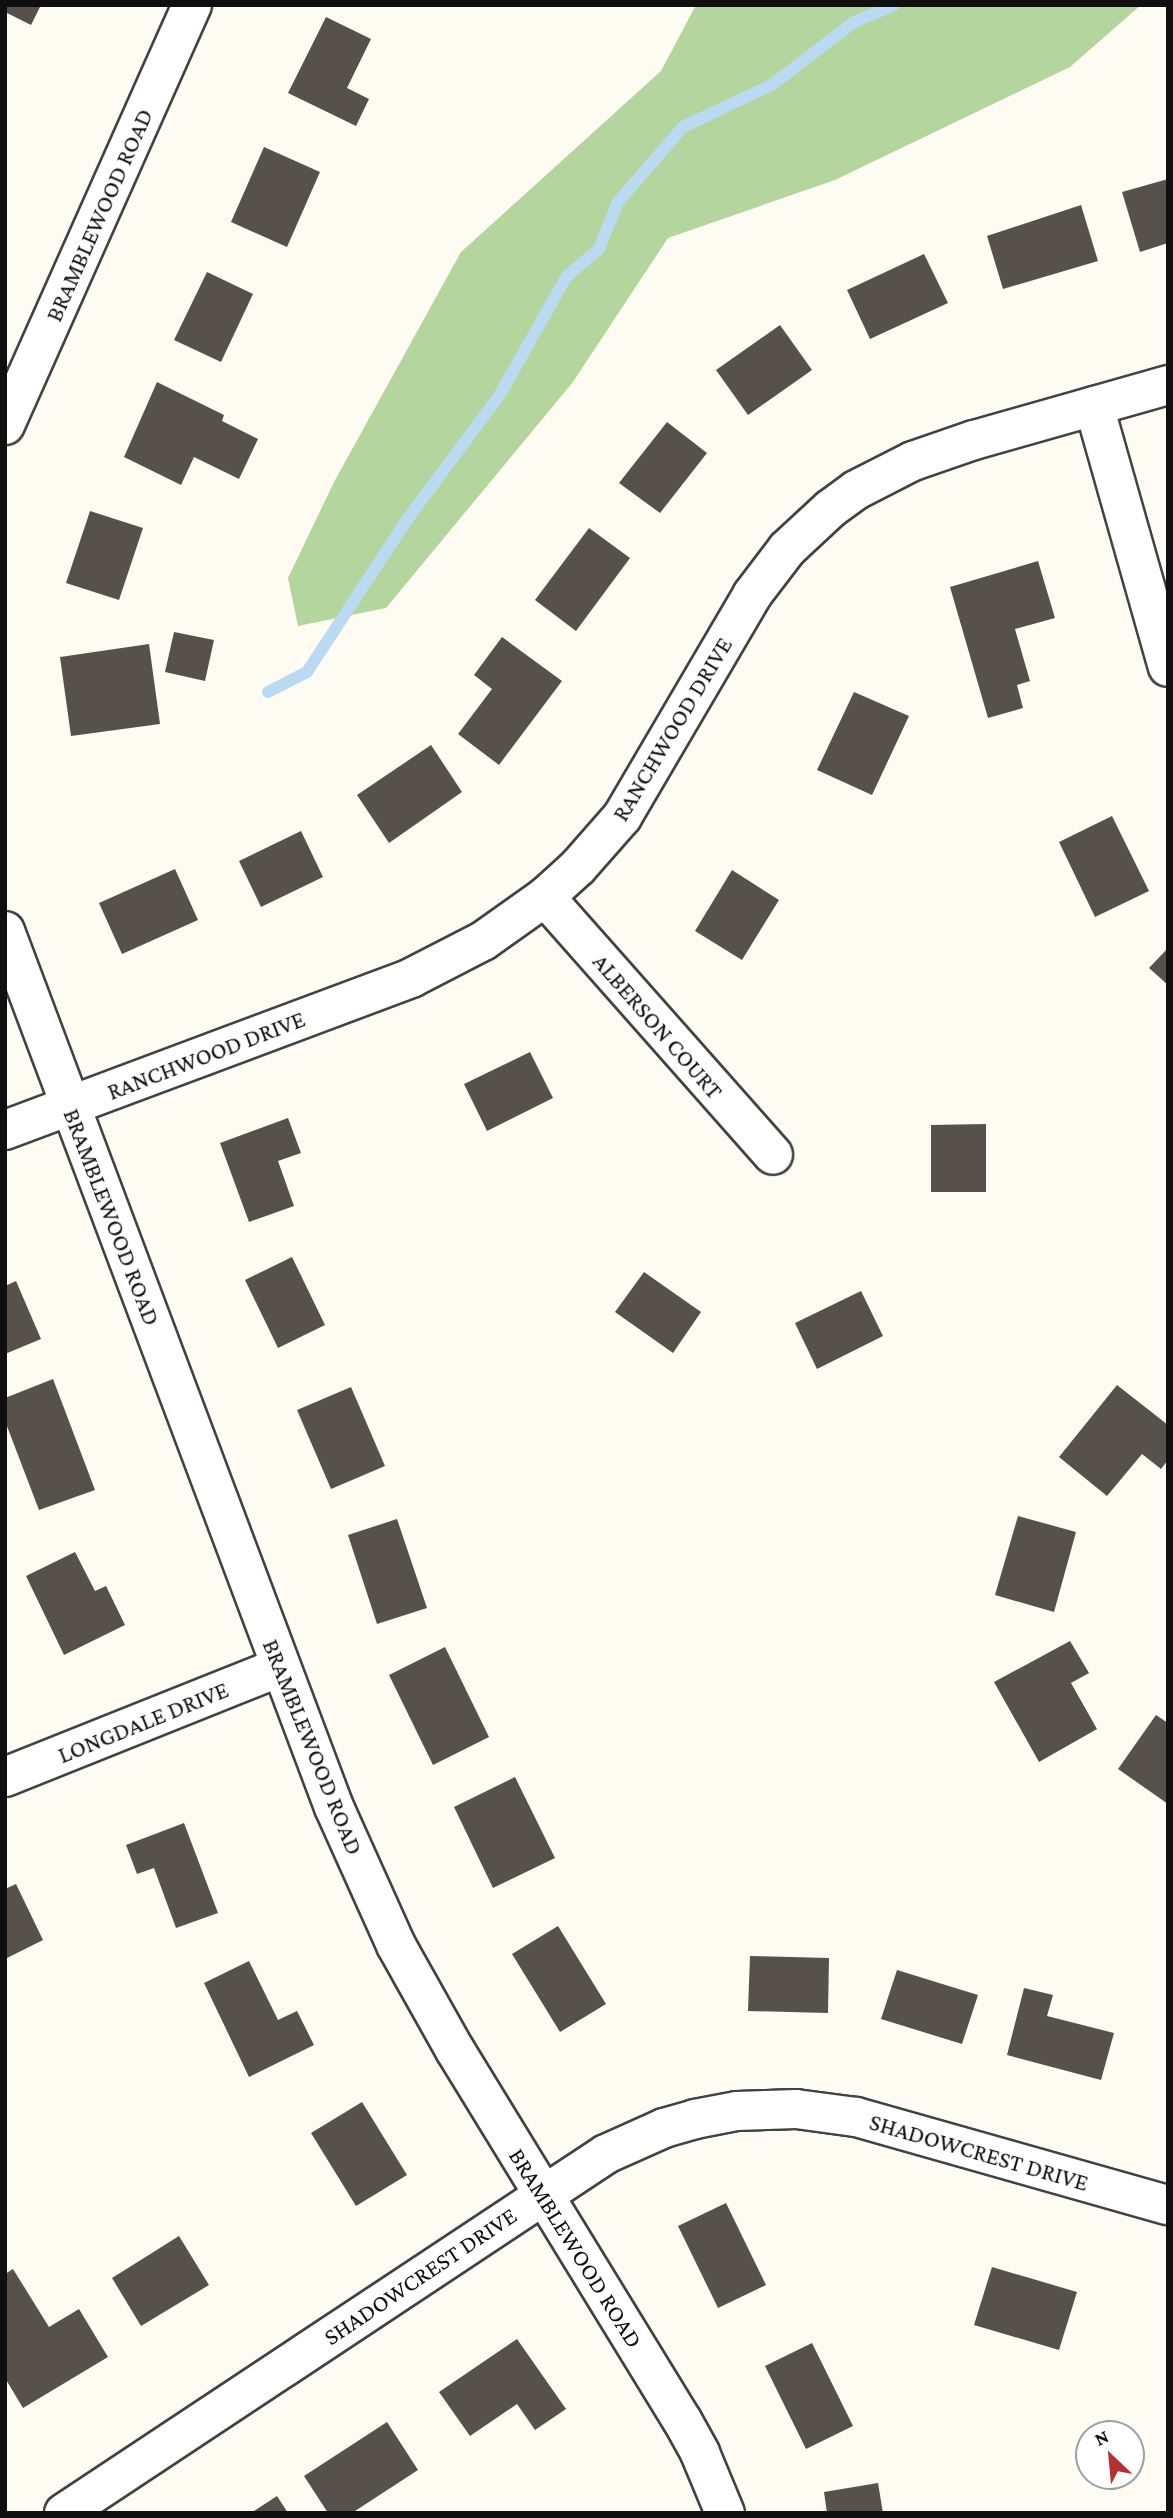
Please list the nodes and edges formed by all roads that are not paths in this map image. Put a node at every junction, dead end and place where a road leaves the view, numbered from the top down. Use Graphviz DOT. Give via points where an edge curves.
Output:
graph roads {
  1 [pos="192,5"];
  2 [pos="1168,386"];
  3 [pos="1094,407"];
  4 [pos="5,425"];
  5 [pos="1168,667"];
  6 [pos="545,897"];
  7 [pos="5,932"];
  8 [pos="70,1106"];
  9 [pos="5,1130"];
  10 [pos="773,1155"];
  11 [pos="281,1667"];
  12 [pos="5,1777"];
  13 [pos="543,2195"];
  14 [pos="1168,2205"];
  15 [pos="64,2513"];
  16 [pos="725,2513"];
  1 -- 4 [label="street, BRAMBLEWOOD ROAD"];
  2 -- 3 [label="street, RANCHWOOD DRIVE"];
  3 -- 5 [label="street"];
  3 -- 6 [label="street, RANCHWOOD DRIVE" via="913,461 830,509 787,549 752,595 622,817"];
  6 -- 8 [label="street, RANCHWOOD DRIVE" via="483,941 411,978"];
  6 -- 10 [label="street, ALBERSON COURT"];
  7 -- 8 [label="street, BRAMBLEWOOD ROAD"];
  8 -- 9 [label="street, RANCHWOOD DRIVE"];
  8 -- 11 [label="street, BRAMBLEWOOD ROAD"];
  11 -- 12 [label="street, LONGDALE DRIVE"];
  11 -- 13 [label="street, BRAMBLEWOOD ROAD" via="334,1807 396,1945"];
  13 -- 14 [label="street, SHADOWCREST DRIVE" via="606,2154 664,2128 737,2112 796,2109 856,2117"];
  13 -- 15 [label="street, SHADOWCREST DRIVE"];
  13 -- 16 [label="street, BRAMBLEWOOD ROAD" via="701,2453"];
}
